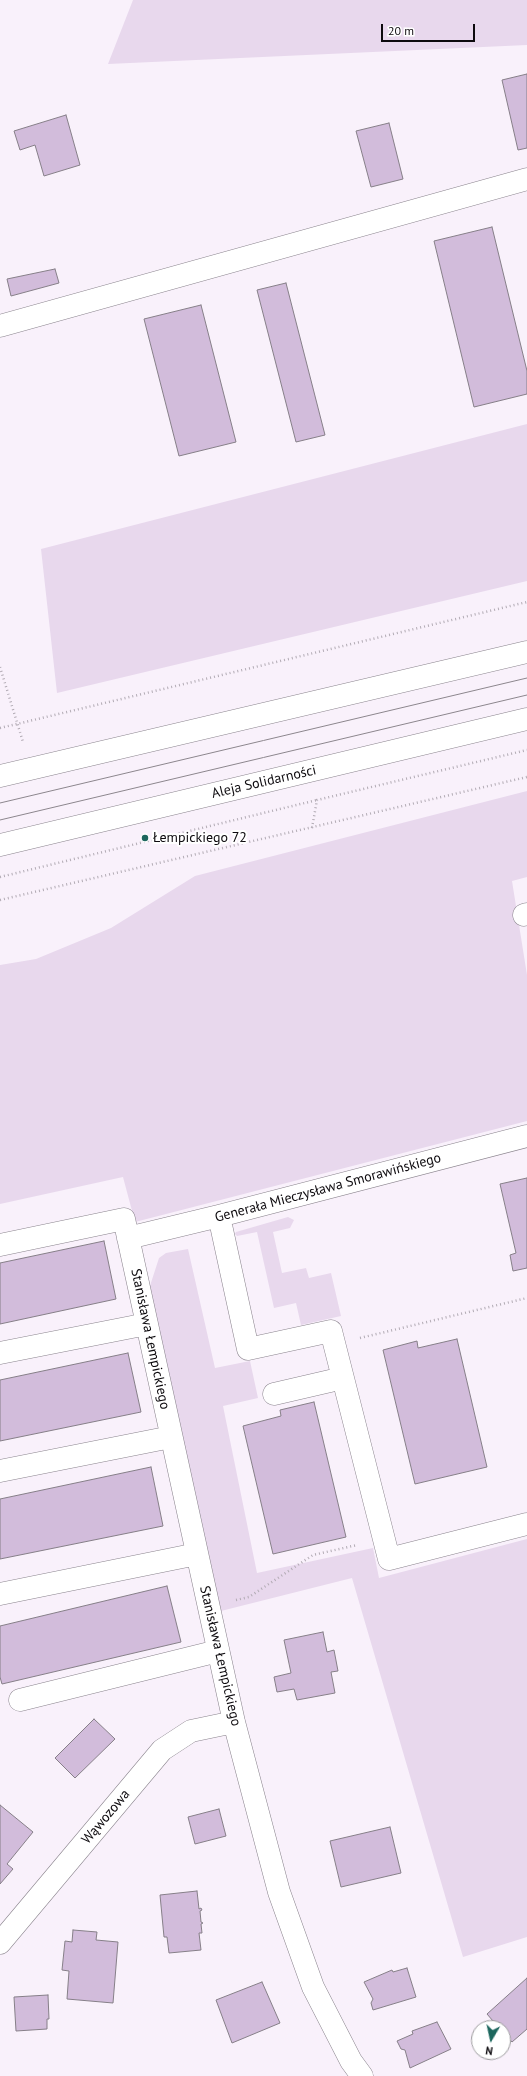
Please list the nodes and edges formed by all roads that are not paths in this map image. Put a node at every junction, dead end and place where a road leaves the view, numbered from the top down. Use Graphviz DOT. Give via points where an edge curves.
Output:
graph roads {
  1 [pos="527,179"];
  2 [pos="0,326"];
  3 [pos="527,652"];
  4 [pos="527,719"];
  5 [pos="0,776"];
  6 [pos="0,845"];
  7 [pos="527,1136"];
  8 [pos="219,1216"];
  9 [pos="126,1229"];
  10 [pos="0,1245"];
  11 [pos="147,1324"];
  12 [pos="0,1353"];
  13 [pos="343,1378"];
  14 [pos="274,1394"];
  15 [pos="171,1436"];
  16 [pos="0,1471"];
  17 [pos="527,1524"];
  18 [pos="197,1554"];
  19 [pos="0,1594"];
  20 [pos="218,1651"];
  21 [pos="20,1700"];
  22 [pos="234,1722"];
  23 [pos="0,1943"];
  24 [pos="362,2076"];
  1 -- 2 [label="street"];
  3 -- 5 [label="street"];
  4 -- 6 [label="street, Aleja Solidarności"];
  7 -- 8 [label="street, Generała Mieczysława Smorawińskiego"];
  8 -- 9 [label="street, Generała Mieczysława Smorawińskiego"];
  8 -- 13 [label="street" via="248,1349 332,1332"];
  9 -- 10 [label="street, Generała Mieczysława Smorawińskiego"];
  9 -- 11 [label="street, Stanisława Łempickiego"];
  11 -- 12 [label="street"];
  11 -- 15 [label="street, Stanisława Łempickiego"];
  13 -- 14 [label="street"];
  13 -- 17 [label="street" via="386,1549"];
  15 -- 16 [label="street"];
  15 -- 18 [label="street, Stanisława Łempickiego"];
  18 -- 19 [label="street"];
  18 -- 20 [label="street, Stanisława Łempickiego"];
  20 -- 21 [label="street"];
  20 -- 22 [label="street, Stanisława Łempickiego"];
  22 -- 23 [label="street, Wąwozowa" via="191,1731 162,1750"];
  22 -- 24 [label="street, Stanisława Łempickiego" via="279,1892 313,1987 351,2061"];
}
